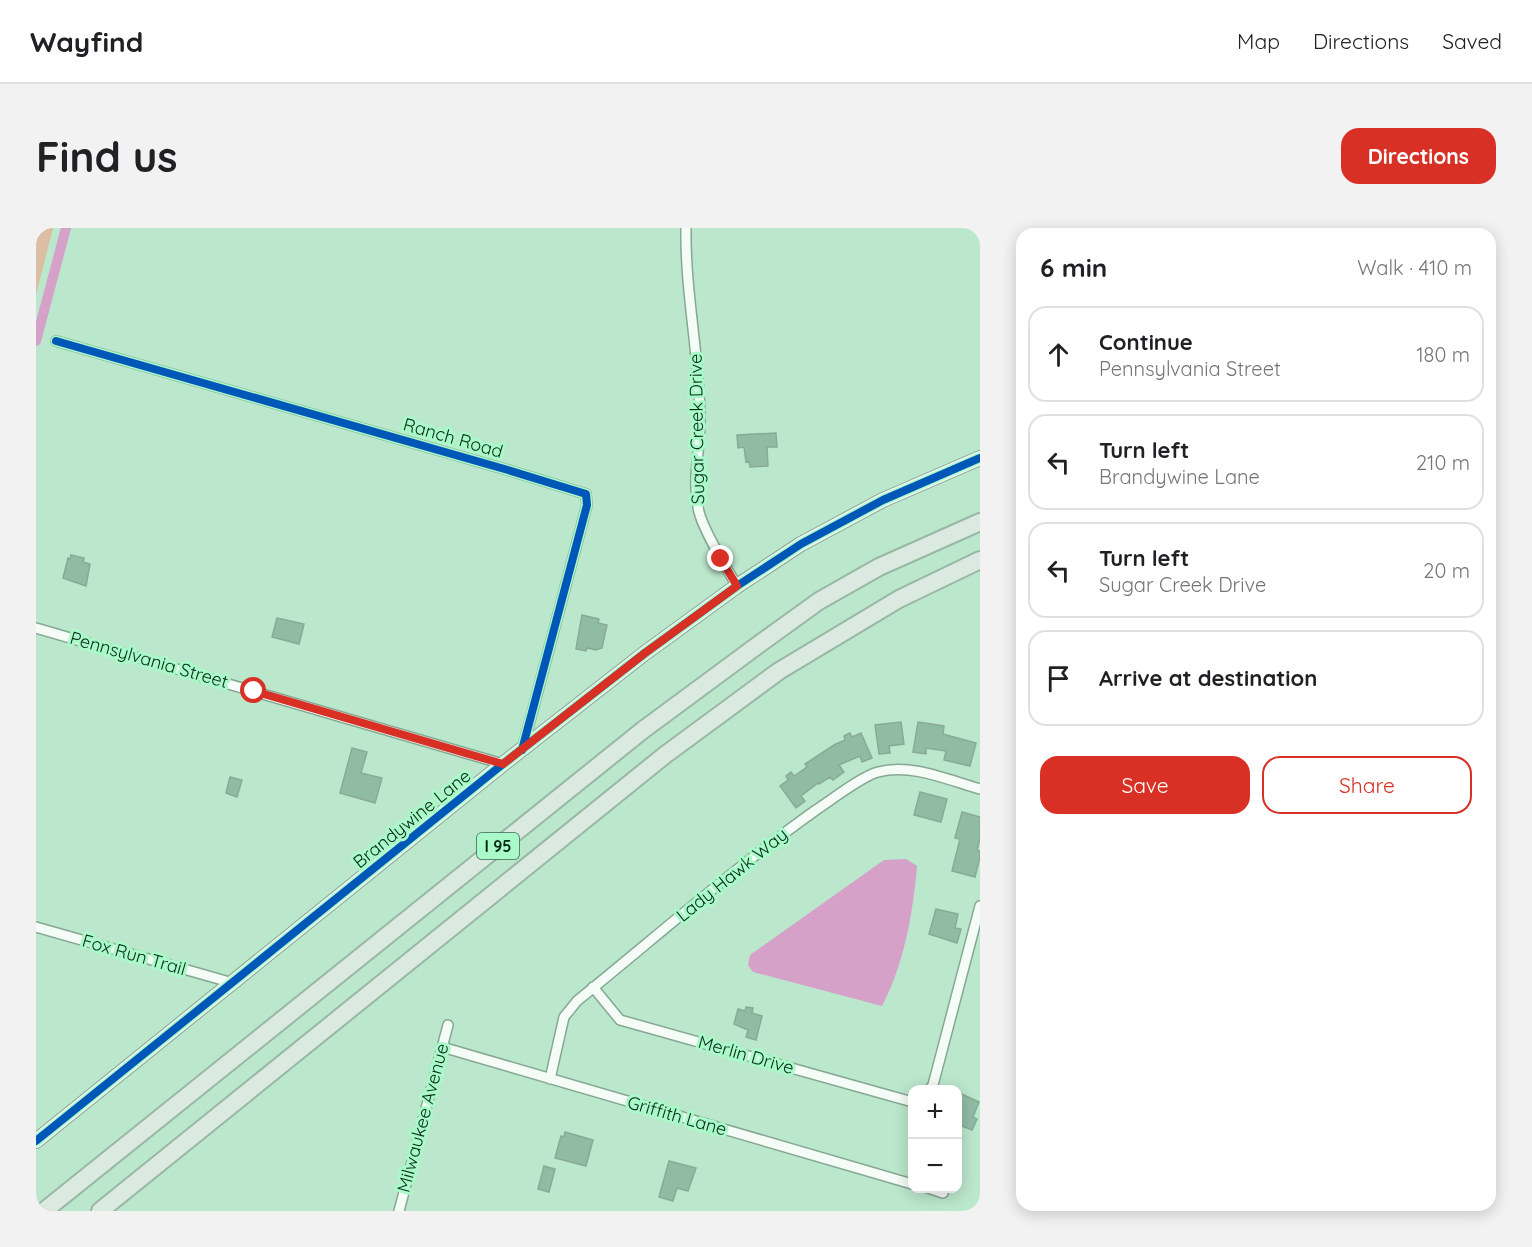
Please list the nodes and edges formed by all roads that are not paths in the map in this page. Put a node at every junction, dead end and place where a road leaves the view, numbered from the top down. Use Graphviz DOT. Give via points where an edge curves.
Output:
graph roads {
  1 [pos="686,228"];
  2 [pos="56,341"];
  3 [pos="980,458"];
  4 [pos="980,522"];
  5 [pos="980,560"];
  6 [pos="737,586"];
  7 [pos="36,628"];
  8 [pos="522,750"];
  9 [pos="503,764"];
  10 [pos="980,789"];
  11 [pos="980,906"];
  12 [pos="36,927"];
  13 [pos="233,983"];
  14 [pos="593,987"];
  15 [pos="448,1025"];
  16 [pos="442,1047"];
  17 [pos="549,1079"];
  18 [pos="932,1085"];
  19 [pos="908,1101"];
  20 [pos="36,1141"];
  21 [pos="908,1183"];
  22 [pos="44,1211"];
  23 [pos="100,1211"];
  24 [pos="399,1211"];
  1 -- 6 [label="street, Sugar Creek Drive" via="698,371 700,448 695,480 699,514"];
  2 -- 8 [label="street, Ranch Road" via="586,494 584,517"];
  3 -- 6 [label="street, Brandywine Lane" via="883,500 801,544"];
  4 -- 22 [label="highway, I 95" via="879,567 819,601 758,645 643,730"];
  5 -- 23 [label="highway, I 95" via="899,599 779,671 665,755"];
  6 -- 8 [label="street, Brandywine Lane"];
  7 -- 9 [label="street, Pennsylvania Street"];
  8 -- 9 [label="street, Brandywine Lane"];
  9 -- 13 [label="street, Brandywine Lane"];
  10 -- 14 [label="street, Lady Hawk Way" via="917,771 876,772 782,834"];
  11 -- 18 [label="street"];
  12 -- 13 [label="street, Fox Run Trail"];
  13 -- 20 [label="street, Brandywine Lane"];
  14 -- 17 [label="street, Lady Hawk Way" via="564,1017"];
  14 -- 19 [label="street, Merlin Drive" via="620,1020"];
  15 -- 16 [label="street, Milwaukee Avenue"];
  16 -- 17 [label="street, Griffith Lane"];
  16 -- 24 [label="street, Milwaukee Avenue"];
  17 -- 21 [label="street, Griffith Lane"];
}
